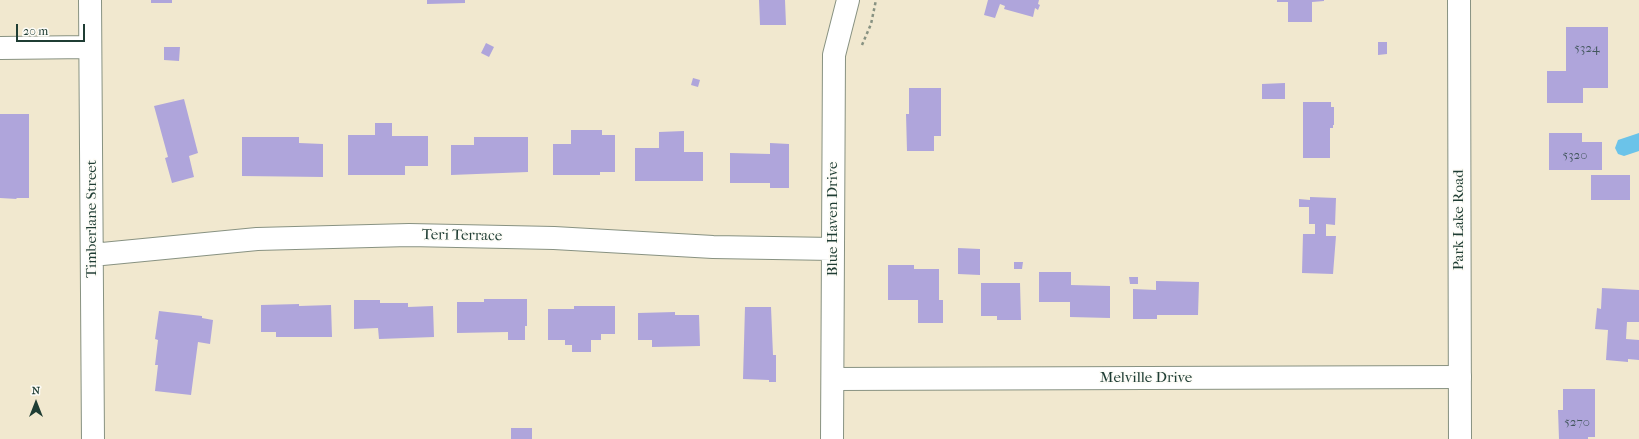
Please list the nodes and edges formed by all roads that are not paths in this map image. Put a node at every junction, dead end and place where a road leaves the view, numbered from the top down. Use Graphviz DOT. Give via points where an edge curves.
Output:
graph roads {
  1 [pos="90,0"];
  2 [pos="848,0"];
  3 [pos="1459,0"];
  4 [pos="90,47"];
  5 [pos="0,48"];
  6 [pos="833,249"];
  7 [pos="92,255"];
  8 [pos="1460,377"];
  9 [pos="832,379"];
  10 [pos="93,439"];
  11 [pos="832,439"];
  12 [pos="1460,439"];
  1 -- 4 [label="street, Timberlane Street"];
  2 -- 6 [label="street, Blue Haven Drive" via="834,55"];
  3 -- 8 [label="street, Park Lake Road"];
  4 -- 5 [label="street"];
  4 -- 7 [label="street, Timberlane Street"];
  6 -- 7 [label="street, Teri Terrace" via="409,235 257,239"];
  6 -- 9 [label="street, Blue Haven Drive"];
  7 -- 10 [label="street, Timberlane Street"];
  8 -- 9 [label="street, Melville Drive"];
  8 -- 12 [label="street, Park Lake Road"];
  9 -- 11 [label="street, Blue Haven Drive"];
}
